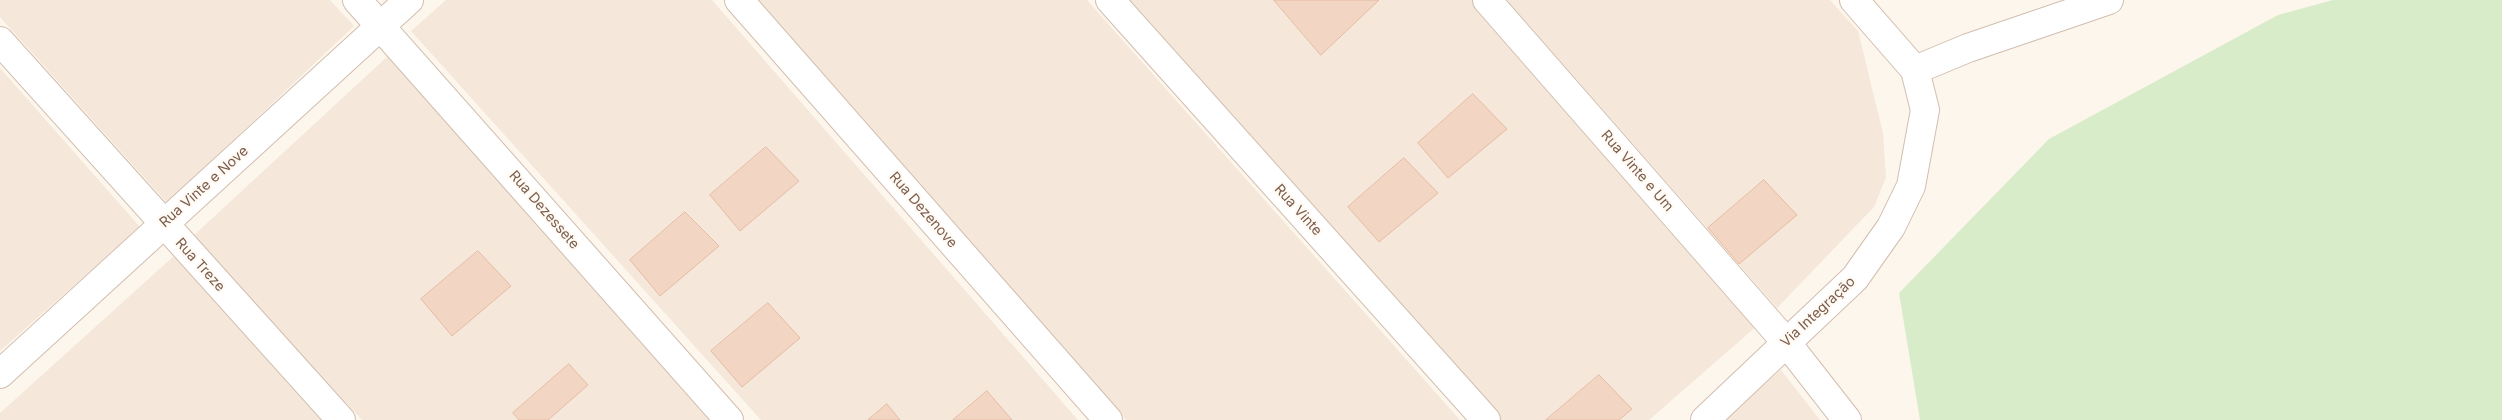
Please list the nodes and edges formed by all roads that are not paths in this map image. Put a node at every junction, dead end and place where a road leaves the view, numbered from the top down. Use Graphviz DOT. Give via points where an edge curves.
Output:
graph roads {
  1 [pos="357,0"];
  2 [pos="410,0"];
  3 [pos="738,0"];
  4 [pos="1110,0"];
  5 [pos="1488,0"];
  6 [pos="1854,0"];
  7 [pos="2102,1"];
  8 [pos="381,26"];
  9 [pos="0,41"];
  10 [pos="1915,70"];
  11 [pos="163,224"];
  12 [pos="1786,342"];
  13 [pos="0,374"];
  14 [pos="341,420"];
  15 [pos="729,420"];
  16 [pos="1108,420"];
  17 [pos="1486,420"];
  18 [pos="1705,420"];
  19 [pos="1846,420"];
  1 -- 8 [label="street, Rua Dezessete"];
  2 -- 8 [label="street, Rua Vinte e Nove"];
  3 -- 16 [label="street, Rua Dezenove"];
  4 -- 17 [label="street, Rua Vinte"];
  5 -- 12 [label="street, Rua Vinte e Um"];
  6 -- 10 [label="street"];
  7 -- 10 [label="street"];
  8 -- 11 [label="street, Rua Vinte e Nove"];
  8 -- 15 [label="street, Rua Dezessete"];
  9 -- 11 [label="street, Rua Treze"];
  10 -- 12 [label="street, Via Integração" via="1925,110 1911,186 1891,227 1855,278"];
  11 -- 13 [label="street, Rua Vinte e Nove"];
  11 -- 14 [label="street, Rua Treze"];
  12 -- 18 [label="street, Via Integração"];
  12 -- 19 [label="street, Rua Vinte e Um"];
}
